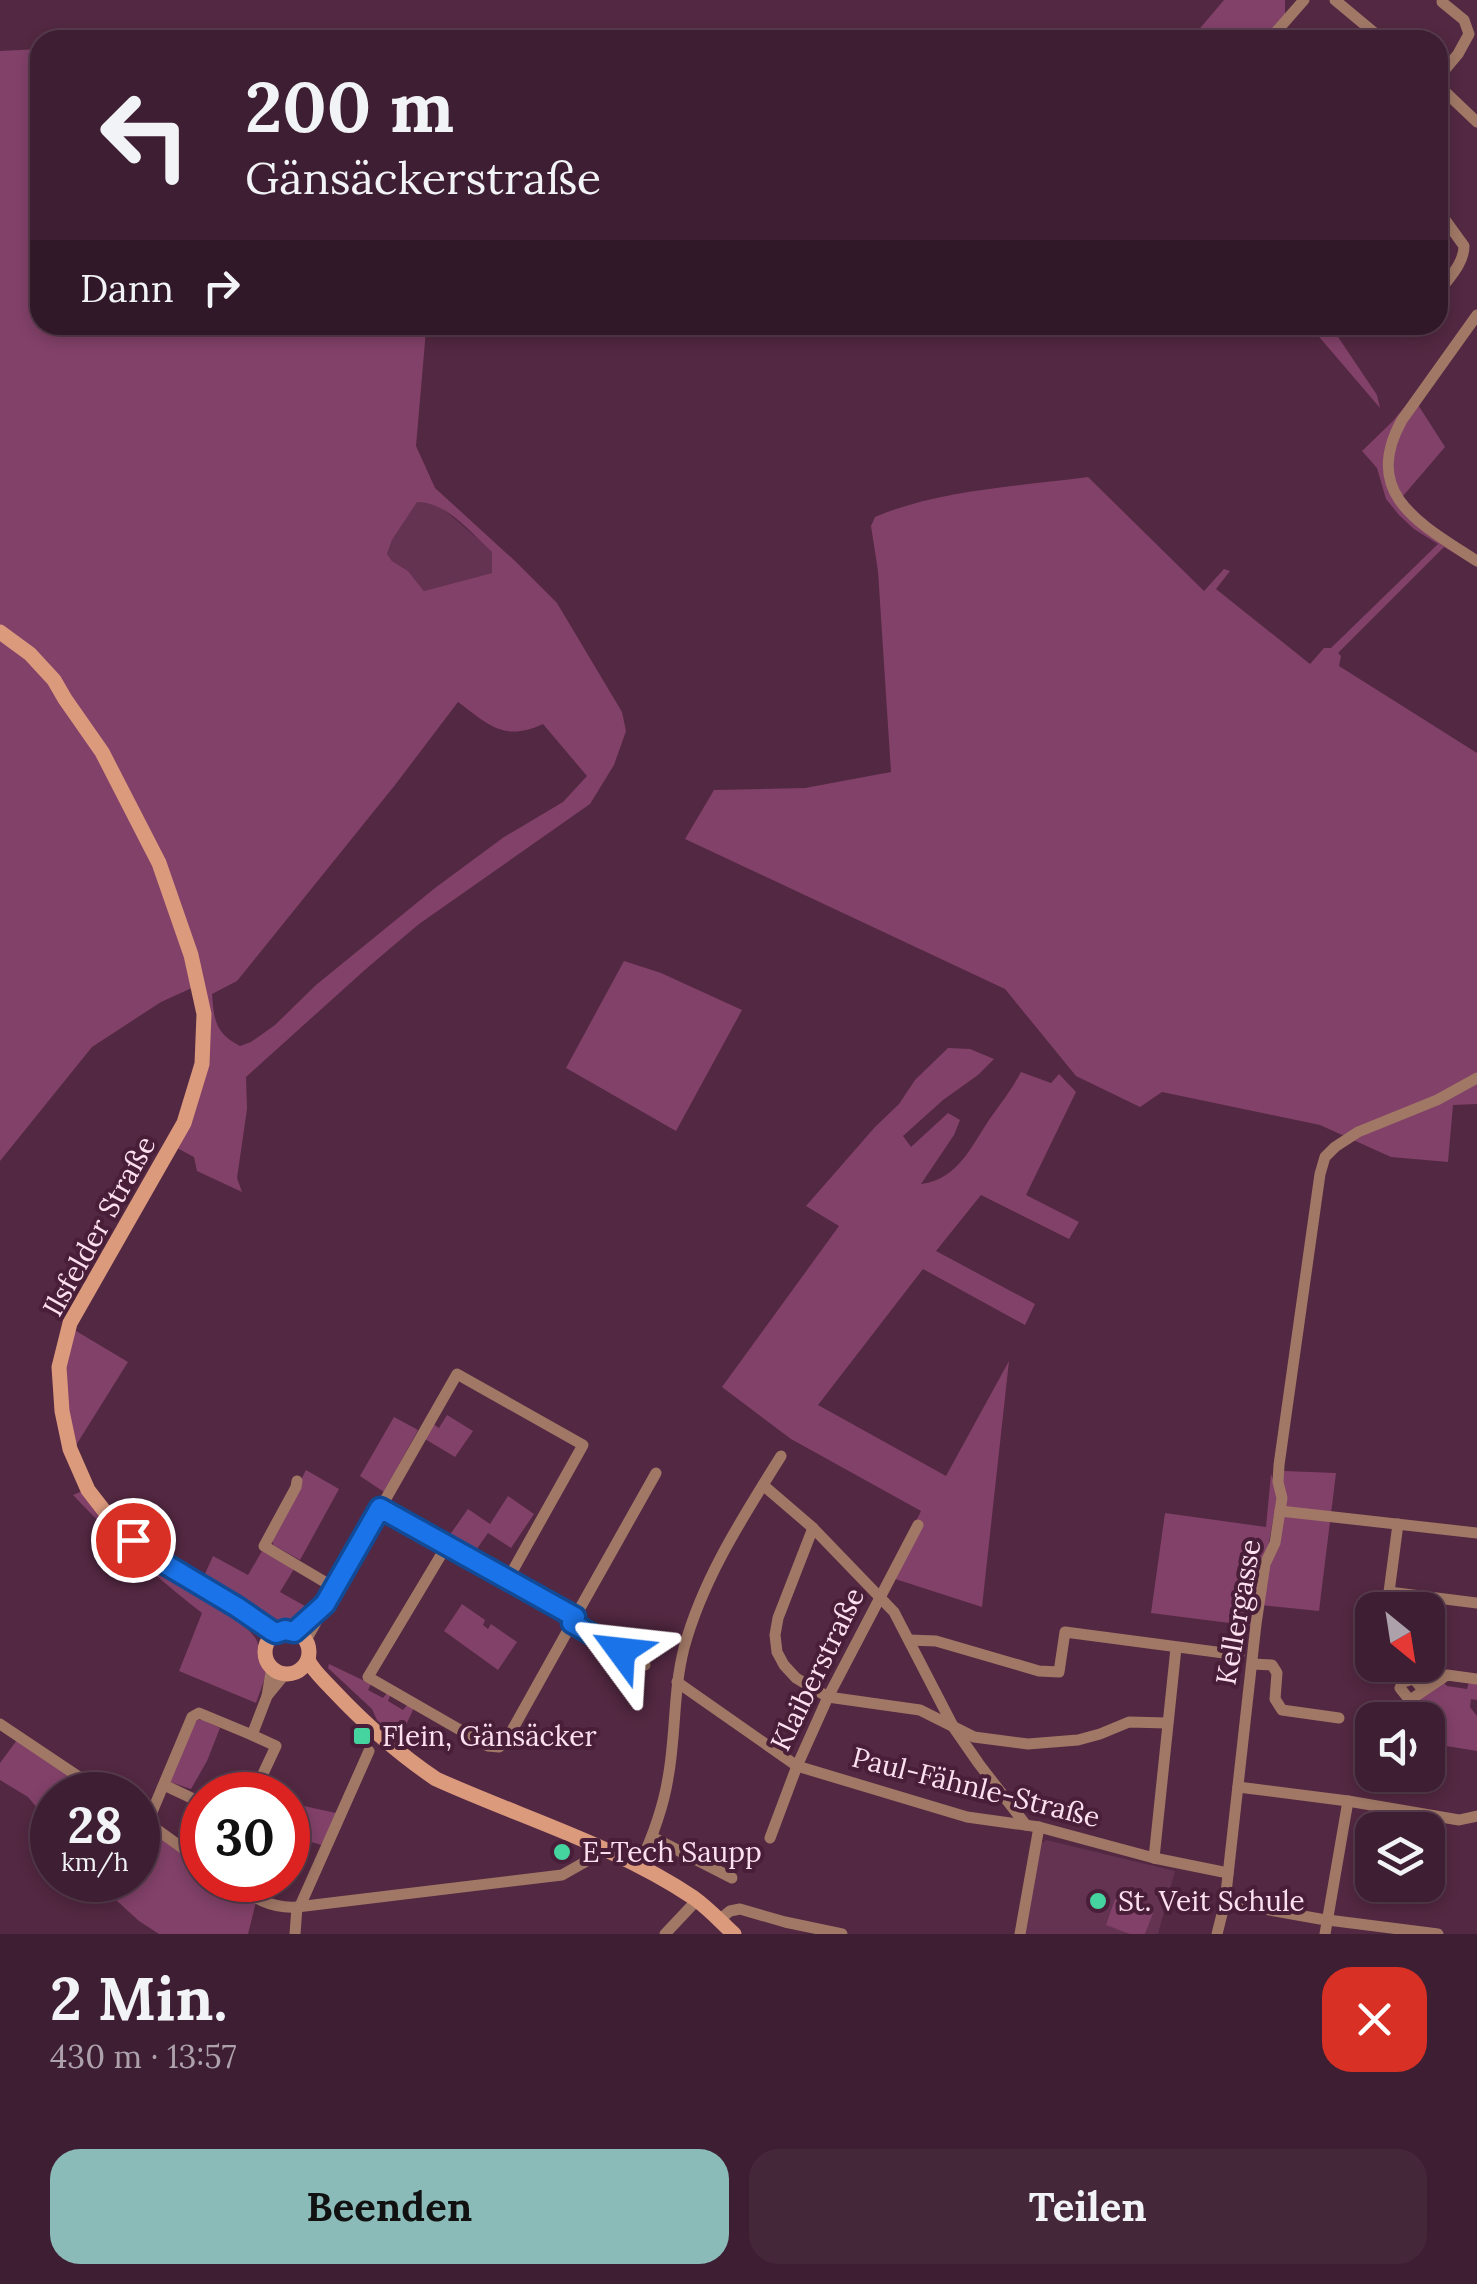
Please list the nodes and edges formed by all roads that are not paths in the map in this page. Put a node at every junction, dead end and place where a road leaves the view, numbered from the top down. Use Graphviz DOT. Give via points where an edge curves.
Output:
graph roads {
  1 [pos="1304,0"];
  2 [pos="1335,0"];
  3 [pos="1442,2"];
  4 [pos="1278,30"];
  5 [pos="1371,30"];
  6 [pos="1448,68"];
  7 [pos="1448,92"];
  8 [pos="1477,122"];
  9 [pos="1448,224"];
  10 [pos="1470,258"];
  11 [pos="1448,282"];
  12 [pos="1477,315"];
  13 [pos="1477,561"];
  14 [pos="0,632"];
  15 [pos="1477,1078"];
  16 [pos="781,1456"];
  17 [pos="656,1473"];
  18 [pos="297,1480"];
  19 [pos="762,1485"];
  20 [pos="380,1508"];
  21 [pos="1280,1512"];
  22 [pos="1398,1524"];
  23 [pos="918,1525"];
  24 [pos="814,1528"];
  25 [pos="1477,1533"];
  26 [pos="446,1545"];
  27 [pos="508,1580"];
  28 [pos="334,1588"];
  29 [pos="880,1597"];
  30 [pos="1477,1603"];
  31 [pos="573,1620"];
  32 [pos="300,1636"];
  33 [pos="272,1639"];
  34 [pos="909,1640"];
  35 [pos="1176,1648"];
  36 [pos="1239,1655"];
  37 [pos="308,1660"];
  38 [pos="1253,1664"];
  39 [pos="645,1665"];
  40 [pos="284,1671"];
  41 [pos="1477,1679"];
  42 [pos="678,1682"];
  43 [pos="1423,1690"];
  44 [pos="828,1697"];
  45 [pos="350,1708"];
  46 [pos="1339,1718"];
  47 [pos="1167,1723"];
  48 [pos="0,1724"];
  49 [pos="954,1728"];
  50 [pos="252,1735"];
  51 [pos="369,1751"];
  52 [pos="797,1766"];
  53 [pos="72,1772"];
  54 [pos="264,1772"];
  55 [pos="164,1785"];
  56 [pos="1238,1787"];
  57 [pos="160,1792"];
  58 [pos="180,1792"];
  59 [pos="1348,1800"];
  60 [pos="1477,1816"];
  61 [pos="1032,1826"];
  62 [pos="160,1828"];
  63 [pos="652,1837"];
  64 [pos="770,1838"];
  65 [pos="180,1844"];
  66 [pos="598,1846"];
  67 [pos="1154,1858"];
  68 [pos="638,1866"];
  69 [pos="1228,1873"];
  70 [pos="732,1878"];
  71 [pos="696,1900"];
  72 [pos="262,1902"];
  73 [pos="1225,1902"];
  74 [pos="298,1906"];
  75 [pos="1327,1918"];
  76 [pos="720,1920"];
  77 [pos="294,1934"];
  78 [pos="665,1934"];
  79 [pos="734,1934"];
  80 [pos="842,1934"];
  81 [pos="1020,1934"];
  82 [pos="1218,1934"];
  83 [pos="1325,1934"];
  84 [pos="1438,1934"];
  1 -- 4 [label="street"];
  2 -- 5 [label="street"];
  3 -- 6 [label="street" via="1464,20 1469,34"];
  7 -- 8 [label="street"];
  9 -- 10 [label="street"];
  10 -- 11 [label="street"];
  12 -- 13 [label="street" via="1402,420 1387,458 1403,504"];
  14 -- 33 [label="main road, Ilsfelder Straße" via="54,680 102,752 159,863 204,1014 202,1064 184,1123 70,1323 59,1367 70,1449 88,1490 116,1526"];
  15 -- 21 [label="street, Kellergasse" via="1358,1132 1326,1157 1278,1465"];
  16 -- 19 [label="street"];
  17 -- 31 [label="street"];
  18 -- 28 [label="street" via="264,1546"];
  19 -- 24 [label="street"];
  19 -- 42 [label="street" via="694,1616"];
  20 -- 26 [label="street"];
  20 -- 27 [label="street" via="457,1374 500,1398 583,1446"];
  20 -- 28 [label="street"];
  21 -- 22 [label="street"];
  21 -- 38 [label="street, Kellergasse"];
  22 -- 25 [label="street"];
  22 -- 30 [label="street" via="1389,1592"];
  23 -- 29 [label="street, Klaiberstraße"];
  24 -- 29 [label="street"];
  24 -- 44 [label="street" via="774,1635 784,1665"];
  26 -- 27 [label="street"];
  26 -- 31 [label="street" via="368,1676 498,1747"];
  27 -- 31 [label="street"];
  28 -- 32 [label="street"];
  29 -- 34 [label="street"];
  29 -- 44 [label="street, Klaiberstraße"];
  31 -- 39 [label="street"];
  32 -- 33 [label="main road" via="285,1630"];
  32 -- 37 [label="main road"];
  33 -- 40 [label="main road" via="266,1658"];
  34 -- 35 [label="street" via="1059,1672 1066,1632"];
  34 -- 49 [label="street"];
  35 -- 36 [label="street"];
  35 -- 47 [label="street"];
  37 -- 40 [label="main road"];
  37 -- 45 [label="main road"];
  38 -- 46 [label="street" via="1277,1673 1274,1699 1282,1710"];
  38 -- 56 [label="street, Kellergasse"];
  40 -- 45 [label="main road"];
  40 -- 50 [label="street"];
  41 -- 43 [label="street" via="1448,1675"];
  42 -- 52 [label="street, Paul-Fähnle-Straße"];
  42 -- 63 [label="street" via="668,1780"];
  44 -- 49 [label="street" via="920,1710"];
  44 -- 52 [label="street, Klaiberstraße"];
  45 -- 66 [label="main road" via="436,1779"];
  47 -- 49 [label="street" via="1129,1722 1078,1740 1028,1744"];
  47 -- 67 [label="street"];
  48 -- 53 [label="street"];
  49 -- 61 [label="street"];
  50 -- 54 [label="street" via="276,1746"];
  50 -- 55 [label="street" via="199,1713"];
  51 -- 74 [label="street"];
  52 -- 61 [label="street, Paul-Fähnle-Straße" via="967,1817"];
  52 -- 64 [label="street, Klaiberstraße"];
  55 -- 57 [label="street"];
  55 -- 58 [label="street"];
  56 -- 59 [label="street"];
  56 -- 69 [label="street, Kellergasse"];
  59 -- 60 [label="street" via="1459,1820"];
  59 -- 75 [label="street"];
  61 -- 67 [label="street, Paul-Fähnle-Straße"];
  61 -- 81 [label="street"];
  62 -- 65 [label="street"];
  63 -- 68 [label="street"];
  63 -- 70 [label="street"];
  66 -- 68 [label="main road"];
  66 -- 74 [label="street" via="573,1870 547,1878"];
  67 -- 69 [label="street, Paul-Fähnle-Straße"];
  68 -- 71 [label="main road"];
  69 -- 73 [label="street, Kellergasse"];
  71 -- 76 [label="main road"];
  71 -- 78 [label="street"];
  72 -- 74 [label="street"];
  73 -- 75 [label="street"];
  73 -- 82 [label="street, Kellergasse"];
  74 -- 77 [label="street"];
  75 -- 83 [label="street"];
  75 -- 84 [label="street"];
  76 -- 79 [label="main road"];
  76 -- 80 [label="street" via="740,1909"];
}
